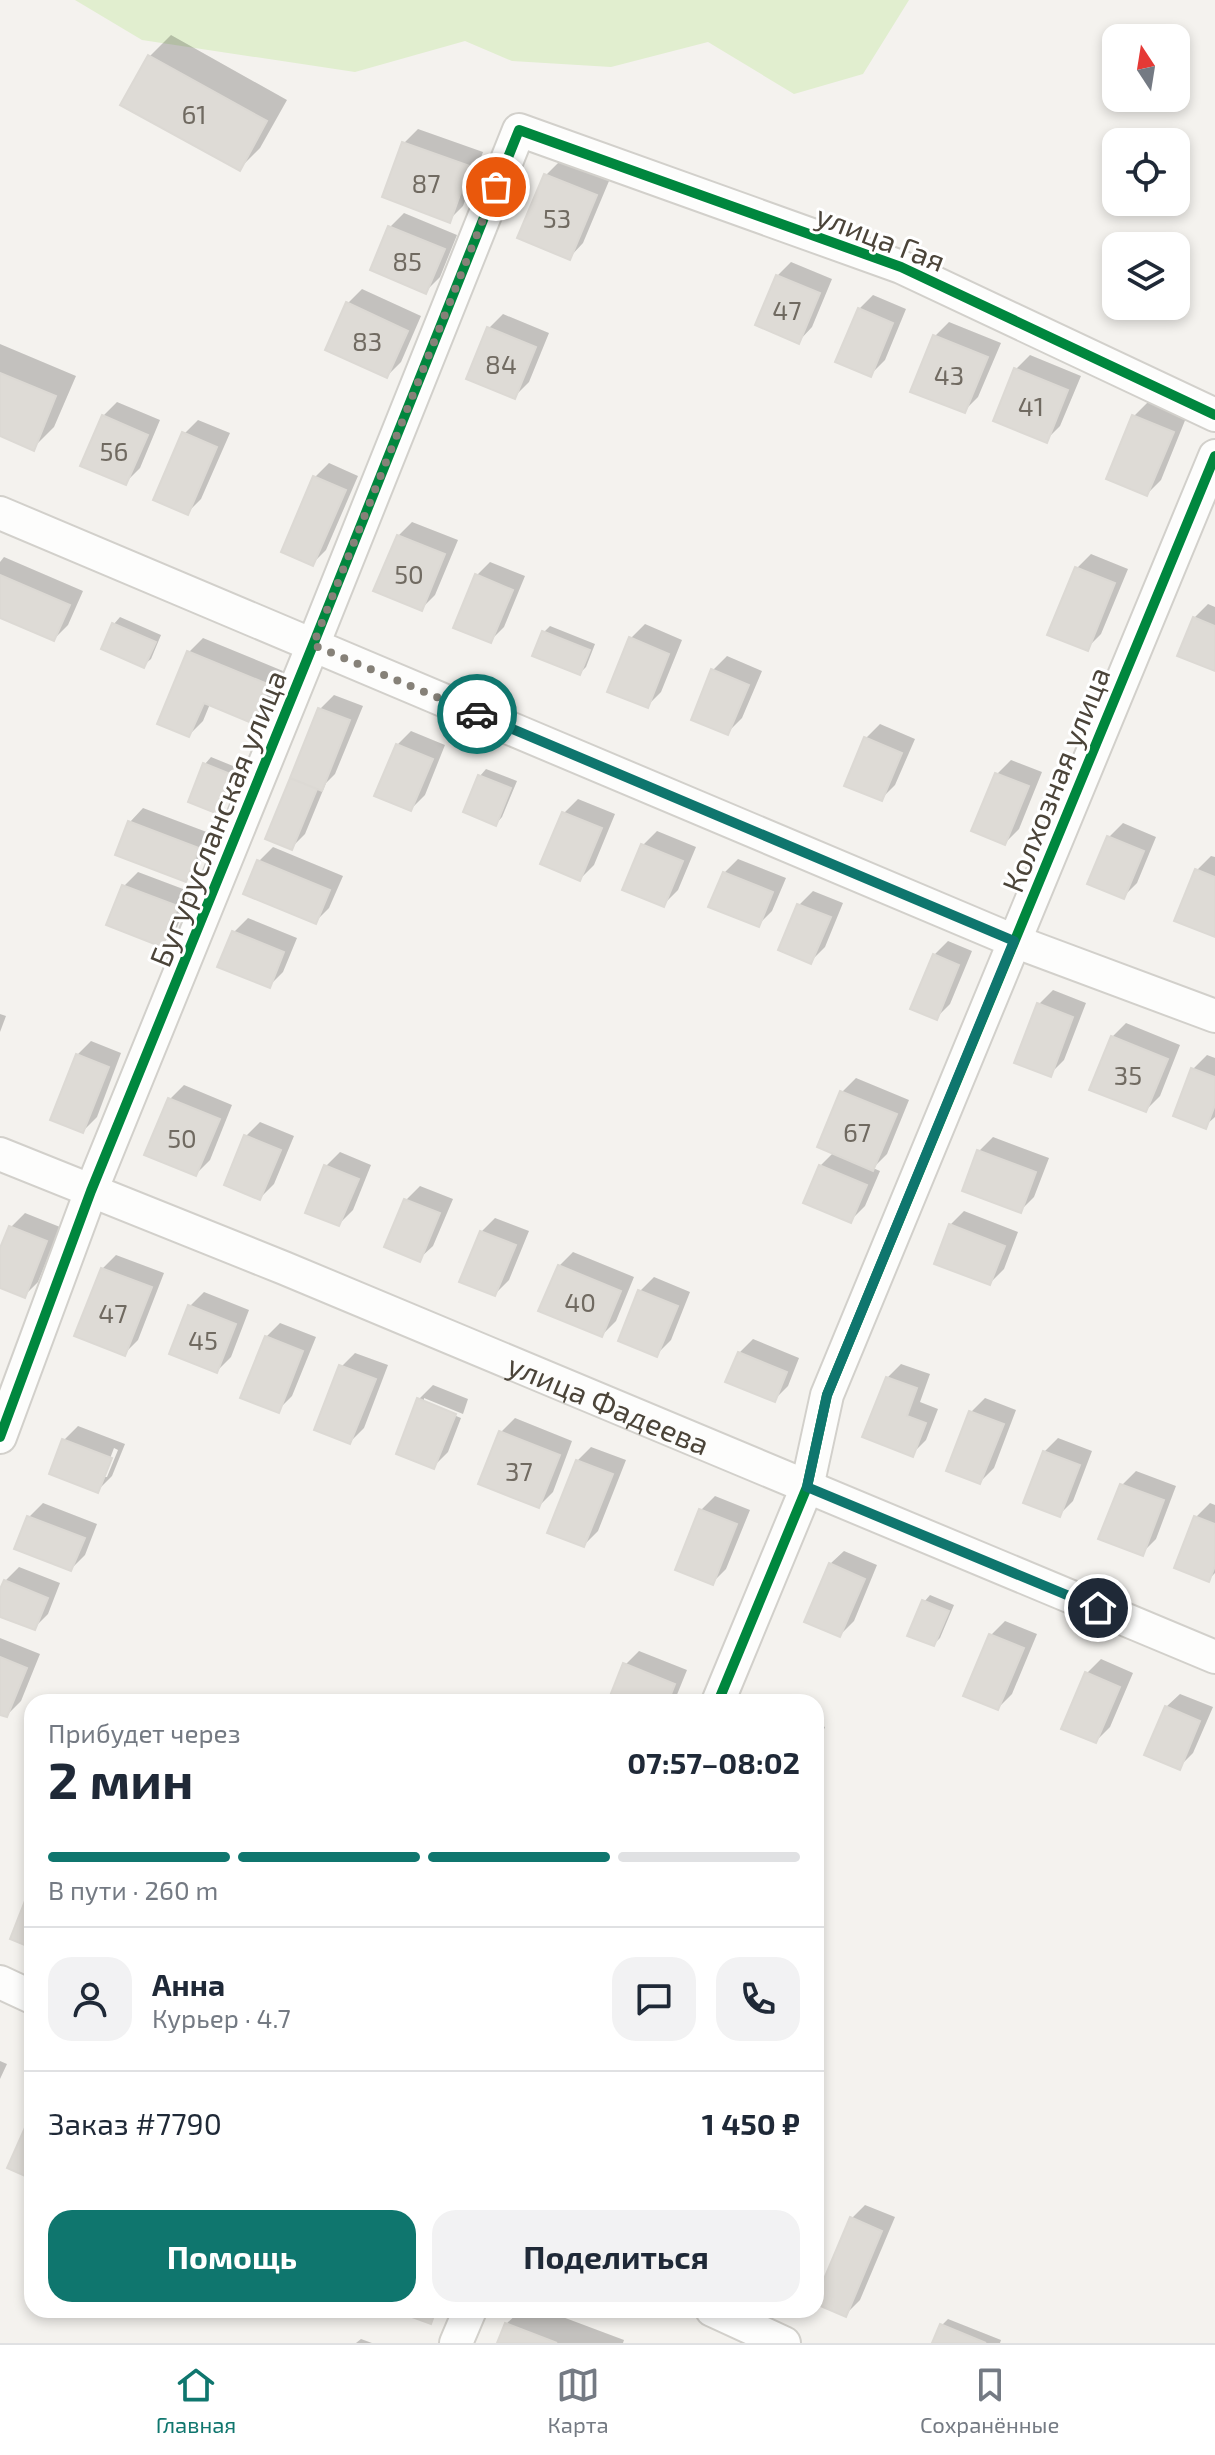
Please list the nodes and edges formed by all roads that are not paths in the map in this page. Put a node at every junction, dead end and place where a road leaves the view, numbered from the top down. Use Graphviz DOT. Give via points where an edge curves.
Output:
graph roads {
  1 [pos="519,130"];
  2 [pos="1215,415"];
  3 [pos="1215,456"];
  4 [pos="0,513"];
  5 [pos="313,645"];
  6 [pos="1014,941"];
  7 [pos="1215,1016"];
  8 [pos="0,1154"];
  9 [pos="91,1191"];
  10 [pos="0,1437"];
  11 [pos="807,1487"];
  12 [pos="1215,1657"];
  13 [pos="721,1694"];
  14 [pos="0,1982"];
  15 [pos="24,1993"];
  16 [pos="467,2318"];
  17 [pos="729,2318"];
  18 [pos="456,2343"];
  19 [pos="784,2343"];
  1 -- 2 [label="street, улица Гая" via="901,267"];
  1 -- 5 [label="street, Бугурусланская улица"];
  3 -- 6 [label="street, Колхозная улица"];
  4 -- 5 [label="street"];
  5 -- 6 [label="street"];
  5 -- 9 [label="street, Бугурусланская улица"];
  6 -- 7 [label="street"];
  6 -- 11 [label="street, Колхозная улица" via="827,1395"];
  8 -- 9 [label="street, улица Фадеева"];
  9 -- 10 [label="street, Бугурусланская улица"];
  9 -- 11 [label="street, улица Фадеева"];
  11 -- 12 [label="street, улица Фадеева"];
  11 -- 13 [label="street, Колхозная улица"];
  14 -- 15 [label="street"];
  16 -- 18 [label="street"];
  17 -- 19 [label="street"];
}
